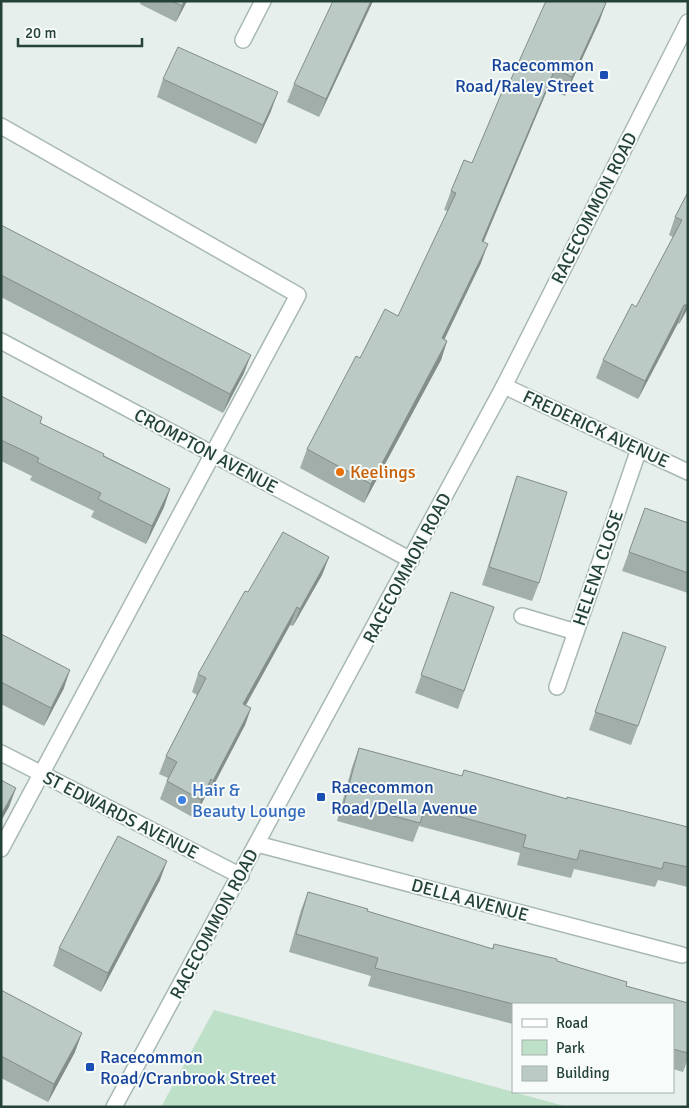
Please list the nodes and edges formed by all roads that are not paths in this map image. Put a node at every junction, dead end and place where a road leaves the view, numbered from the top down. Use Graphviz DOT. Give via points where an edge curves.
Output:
graph roads {
  1 [pos="262,1"];
  2 [pos="688,22"];
  3 [pos="244,40"];
  4 [pos="1,126"];
  5 [pos="1,341"];
  6 [pos="504,386"];
  7 [pos="639,449"];
  8 [pos="213,454"];
  9 [pos="688,472"];
  10 [pos="411,560"];
  11 [pos="522,616"];
  12 [pos="576,632"];
  13 [pos="557,687"];
  14 [pos="1,753"];
  15 [pos="40,774"];
  16 [pos="257,844"];
  17 [pos="1,849"];
  18 [pos="241,876"];
  19 [pos="682,955"];
  20 [pos="114,1107"];
  1 -- 3 [label="street"];
  2 -- 6 [label="street, RACECOMMON ROAD"];
  4 -- 8 [label="street" via="298,295"];
  5 -- 8 [label="street, CROMPTON AVENUE"];
  6 -- 7 [label="street, FREDERICK AVENUE"];
  6 -- 10 [label="street, RACECOMMON ROAD"];
  7 -- 9 [label="street, FREDERICK AVENUE"];
  7 -- 12 [label="street, HELENA CLOSE"];
  8 -- 10 [label="street, CROMPTON AVENUE"];
  8 -- 15 [label="street"];
  10 -- 16 [label="street, RACECOMMON ROAD"];
  11 -- 12 [label="street"];
  12 -- 13 [label="street, HELENA CLOSE"];
  14 -- 15 [label="street, ST EDWARDS AVENUE"];
  15 -- 17 [label="street"];
  15 -- 18 [label="street, ST EDWARDS AVENUE"];
  16 -- 18 [label="street, RACECOMMON ROAD"];
  16 -- 19 [label="street, DELLA AVENUE"];
  18 -- 20 [label="street, RACECOMMON ROAD"];
}
